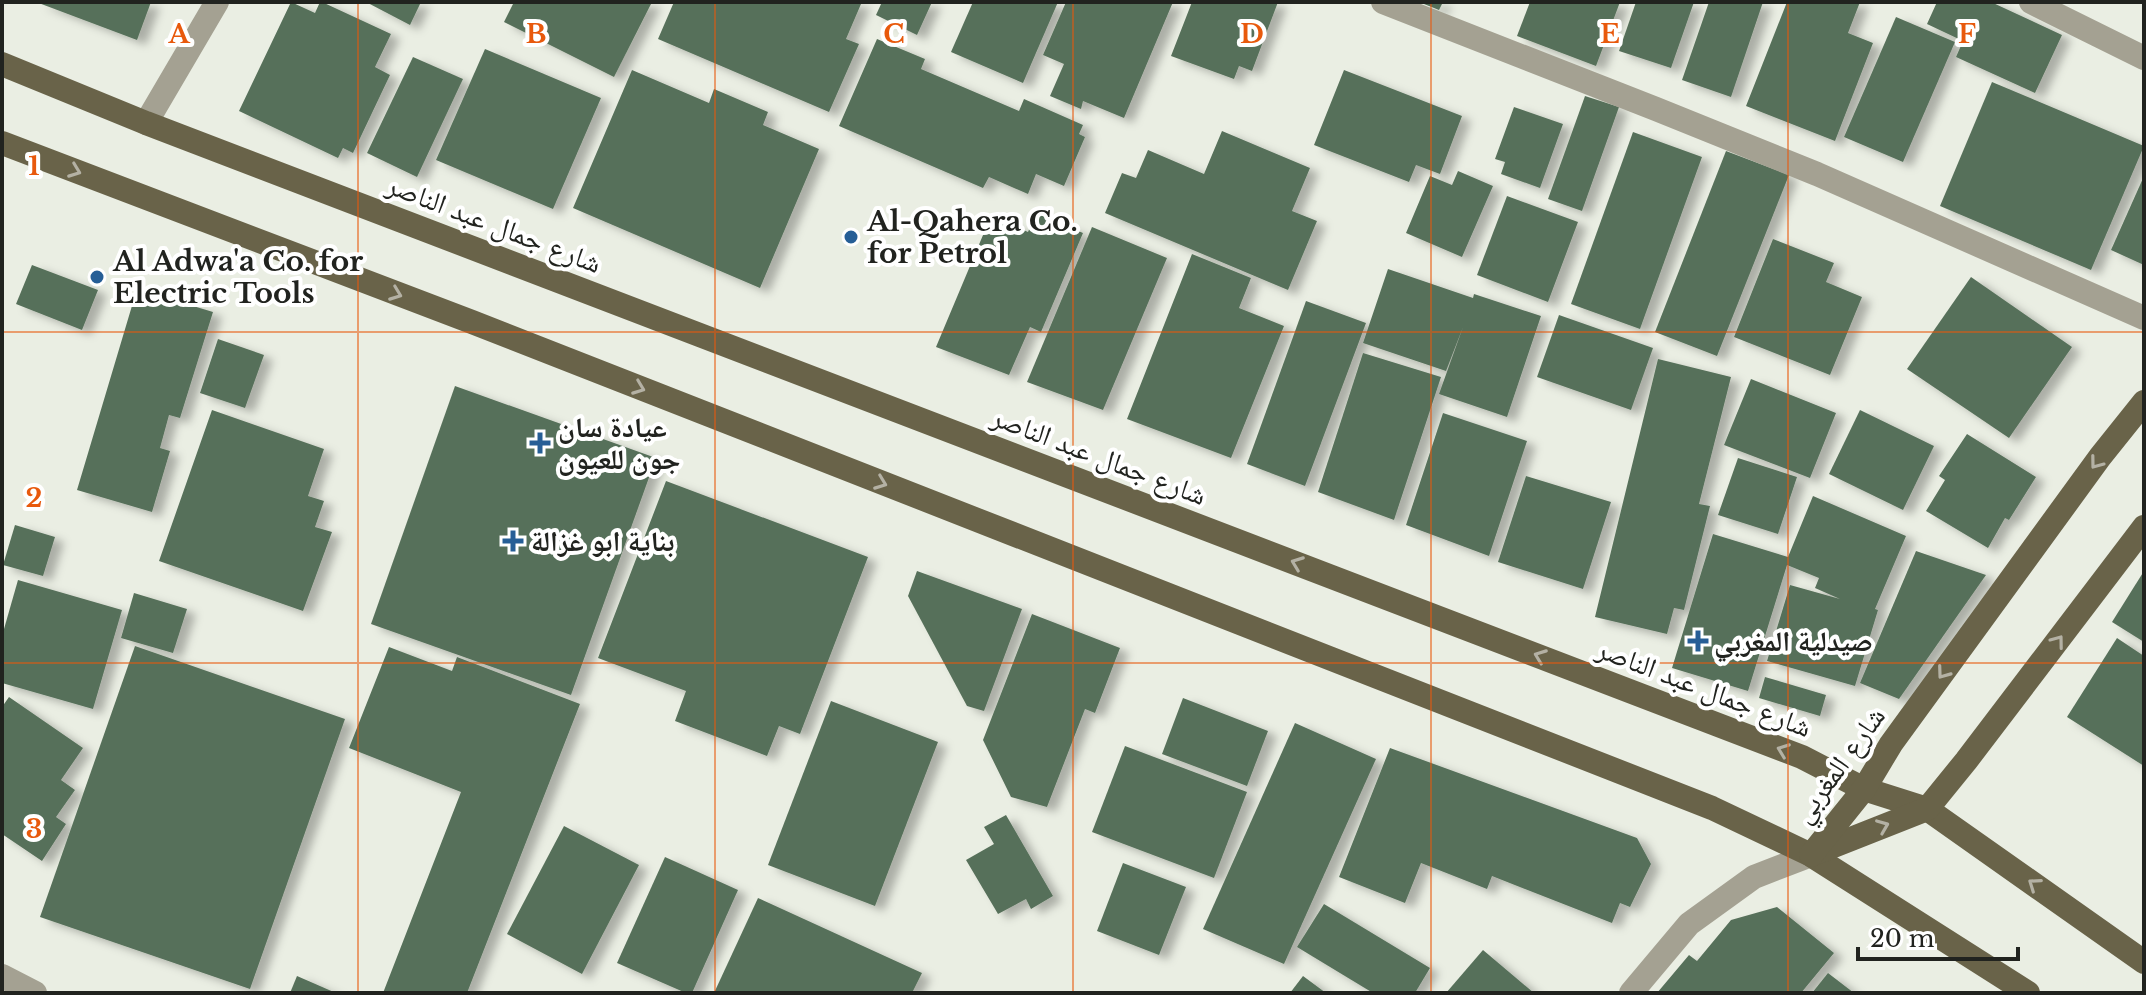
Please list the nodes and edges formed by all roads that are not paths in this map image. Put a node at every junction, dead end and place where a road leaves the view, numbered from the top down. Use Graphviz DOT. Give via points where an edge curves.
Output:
graph roads {
  1 [pos="217,2"];
  2 [pos="1383,2"];
  3 [pos="2031,2"];
  4 [pos="2144,58"];
  5 [pos="2,64"];
  6 [pos="146,123"];
  7 [pos="2,143"];
  8 [pos="2144,318"];
  9 [pos="2144,402"];
  10 [pos="2144,527"];
  11 [pos="1864,789"];
  12 [pos="1927,809"];
  13 [pos="1811,855"];
  14 [pos="2144,962"];
  15 [pos="2,976"];
  16 [pos="35,993"];
  17 [pos="1631,993"];
  18 [pos="2028,993"];
  1 -- 6 [label="street"];
  2 -- 8 [label="street" via="1817,174"];
  3 -- 4 [label="street"];
  5 -- 6 [label="main road, شارع جمال عبد الناصر"];
  11 -- 6 [label="main road, شارع جمال عبد الناصر, one-way" via="1802,757"];
  7 -- 13 [label="main road, one-way" via="1712,808"];
  9 -- 11 [label="main road, شارع المغربي, one-way" via="1891,744"];
  12 -- 10 [label="main road, شارع المغربي, one-way"];
  11 -- 12 [label="main road, شارع جمال عبد الناصر"];
  11 -- 13 [label="main road, شارع المغربي"];
  13 -- 12 [label="main road, شارع المغربي, one-way"];
  14 -- 12 [label="main road, شارع جمال عبد الناصر, one-way"];
  13 -- 17 [label="street" via="1754,877 1689,924"];
  13 -- 18 [label="main road"];
  15 -- 16 [label="street"];
}
